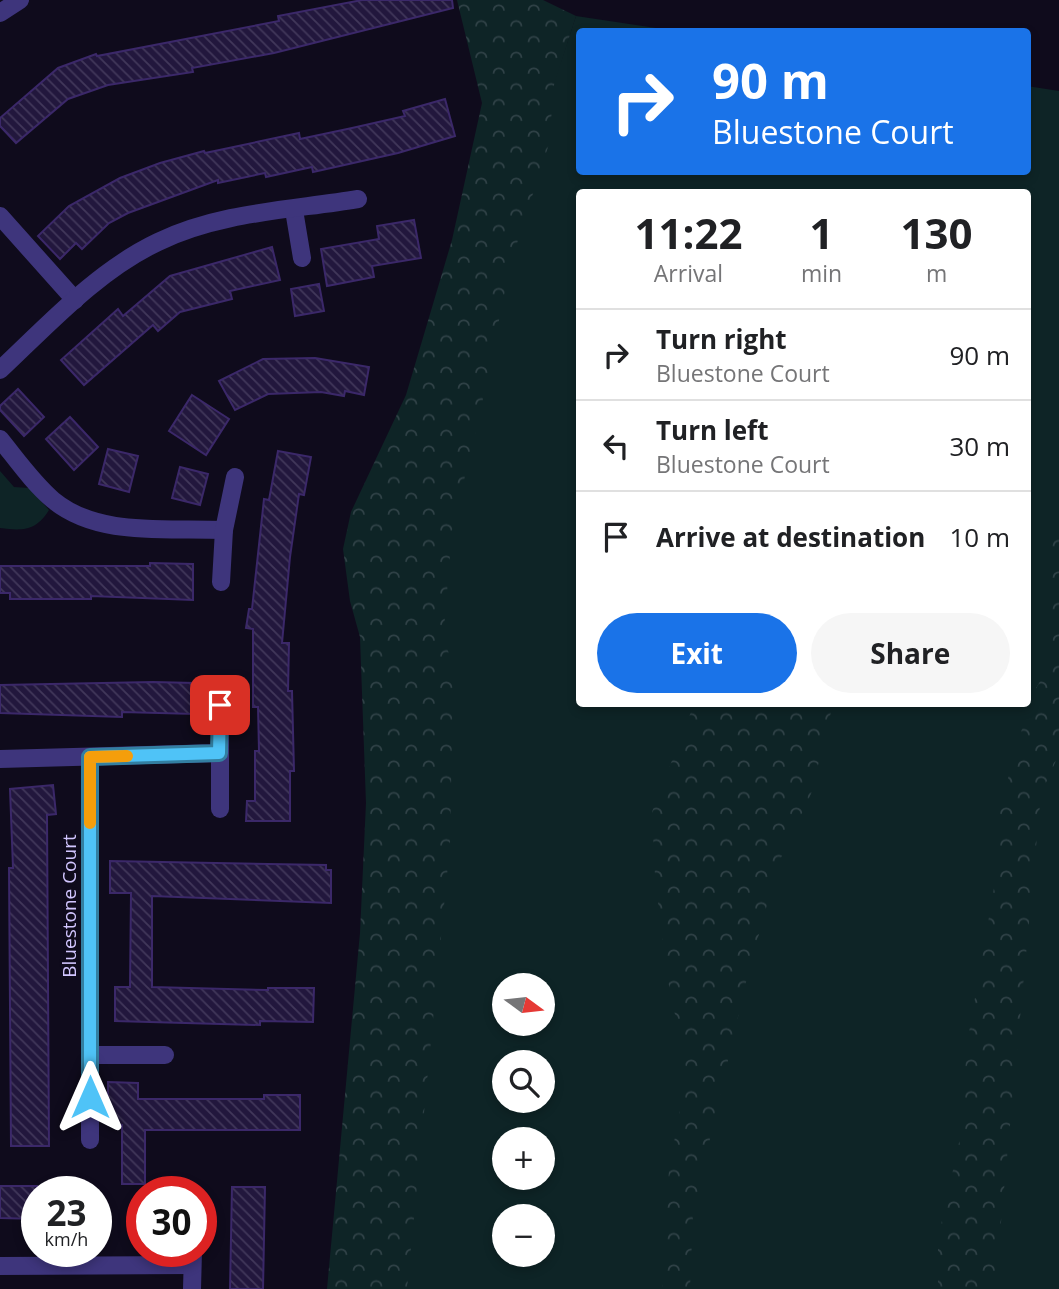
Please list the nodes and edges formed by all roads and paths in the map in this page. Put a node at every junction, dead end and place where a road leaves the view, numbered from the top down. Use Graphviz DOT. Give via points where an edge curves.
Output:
graph roads {
  1 [pos="20,0"];
  2 [pos="0,13"];
  3 [pos="358,199"];
  4 [pos="293,210"];
  5 [pos="0,216"];
  6 [pos="302,258"];
  7 [pos="75,300"];
  8 [pos="0,370"];
  9 [pos="0,439"];
  10 [pos="235,477"];
  11 [pos="224,530"];
  12 [pos="221,582"];
  13 [pos="220,705"];
  14 [pos="219,753"];
  15 [pos="90,757"];
  16 [pos="0,759"];
  17 [pos="220,809"];
  18 [pos="91,1055"];
  19 [pos="165,1055"];
  20 [pos="90,1140"];
  21 [pos="126,1261"];
  22 [pos="0,1266"];
  23 [pos="192,1267"];
  24 [pos="192,1289"];
  1 -- 2 [label="street"];
  3 -- 4 [label="street"];
  4 -- 6 [label="street"];
  4 -- 7 [label="street" via="216,222 158,242 100,278"];
  5 -- 7 [label="street"];
  7 -- 8 [label="street"];
  9 -- 11 [label="street" via="53,499 89,520"];
  10 -- 11 [label="street"];
  11 -- 12 [label="street"];
  13 -- 14 [label="street"];
  14 -- 15 [label="street"];
  14 -- 17 [label="street"];
  15 -- 16 [label="street"];
  15 -- 18 [label="street, Bluestone Court"];
  18 -- 19 [label="street"];
  18 -- 20 [label="street, Bluestone Court"];
  21 -- 22 [label="street"];
  23 -- 24 [label="street"];
}
